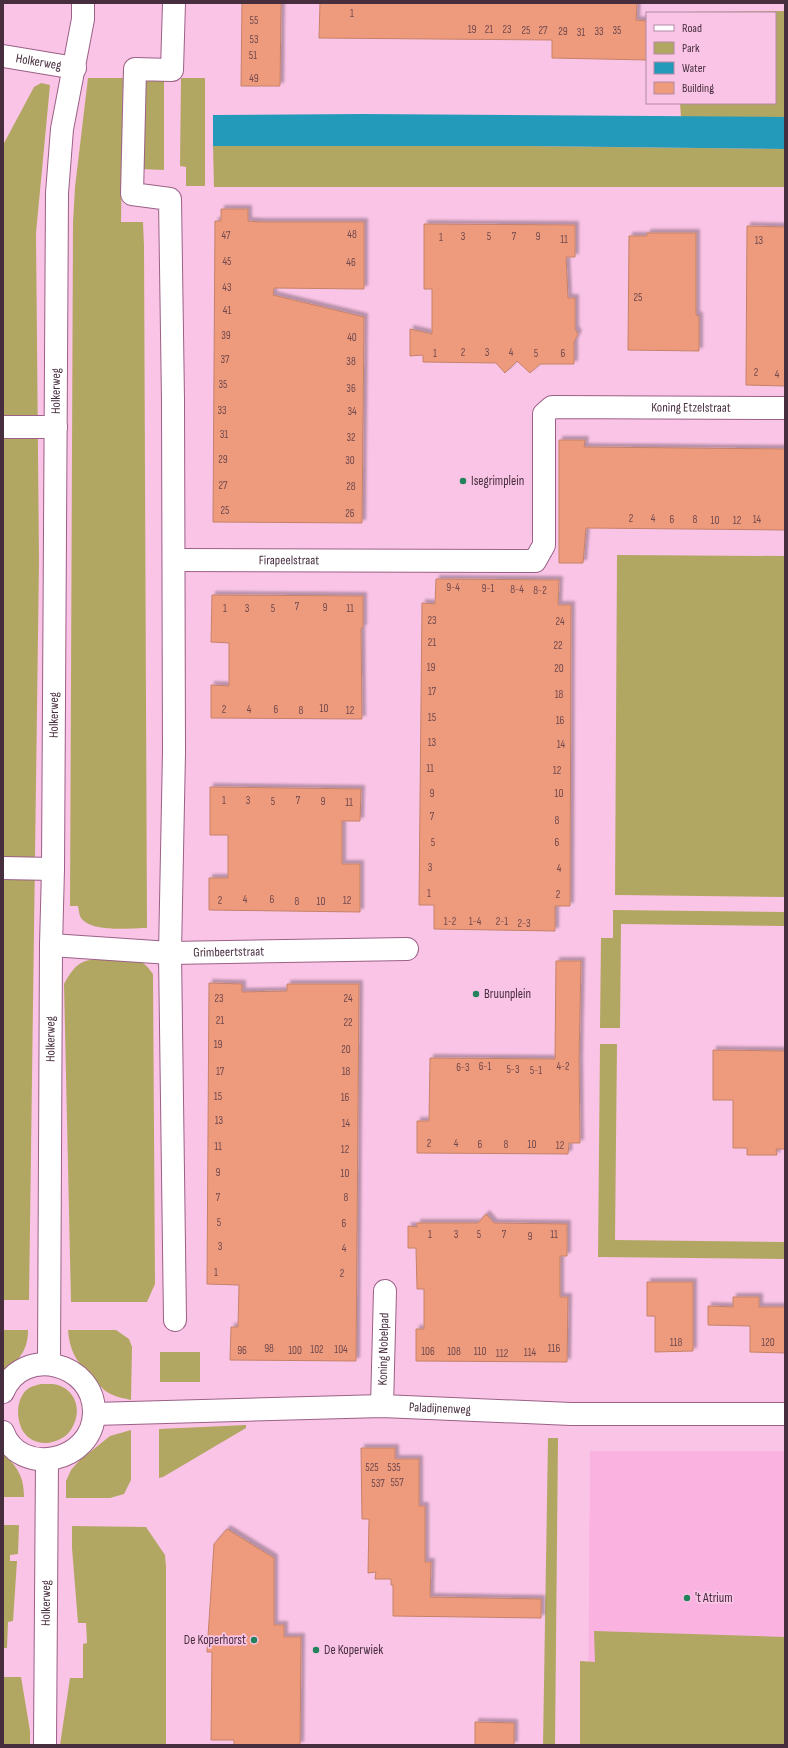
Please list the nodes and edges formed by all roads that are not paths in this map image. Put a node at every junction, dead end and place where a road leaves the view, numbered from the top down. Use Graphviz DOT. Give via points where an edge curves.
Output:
graph roads {
  1 [pos="174,3"];
  2 [pos="86,8"];
  3 [pos="3,56"];
  4 [pos="74,68"];
  5 [pos="785,408"];
  6 [pos="3,427"];
  7 [pos="56,427"];
  8 [pos="174,560"];
  9 [pos="405,560"];
  10 [pos="3,868"];
  11 [pos="53,869"];
  12 [pos="50,946"];
  13 [pos="407,949"];
  14 [pos="170,953"];
  15 [pos="385,1291"];
  16 [pos="175,1320"];
  17 [pos="49,1364"];
  18 [pos="3,1392"];
  19 [pos="382,1406"];
  20 [pos="94,1414"];
  21 [pos="785,1414"];
  22 [pos="3,1432"];
  23 [pos="47,1460"];
  24 [pos="45,1745"];
  1 -- 8 [label="street" via="172,70 135,69 132,194 170,199"];
  2 -- 4 [label="street, Holkerweg"];
  3 -- 4 [label="street, Holkerweg"];
  4 -- 7 [label="street, Holkerweg" via="62,129 58,193"];
  5 -- 9 [label="street, Koning Etzelstraat" via="552,407 544,414 544,545 535,561"];
  6 -- 7 [label="street"];
  7 -- 11 [label="street, Holkerweg"];
  8 -- 9 [label="street, Firapeelstraat"];
  8 -- 14 [label="street"];
  10 -- 11 [label="street"];
  11 -- 12 [label="street, Holkerweg"];
  12 -- 14 [label="street, Grimbeertstraat"];
  12 -- 17 [label="street, Holkerweg"];
  13 -- 14 [label="street, Grimbeertstraat"];
  14 -- 16 [label="street"];
  15 -- 19 [label="street, Koning Nobelpad"];
  17 -- 18 [label="street" via="32,1366 17,1374"];
  17 -- 20 [label="street" via="63,1367 82,1380 93,1399"];
  19 -- 20 [label="street, Paladijnenweg"];
  19 -- 21 [label="street, Paladijnenweg" via="570,1414"];
  20 -- 23 [label="street" via="90,1432 80,1447 65,1456"];
  22 -- 23 [label="street" via="15,1449 30,1457"];
  23 -- 24 [label="street, Holkerweg"];
}
